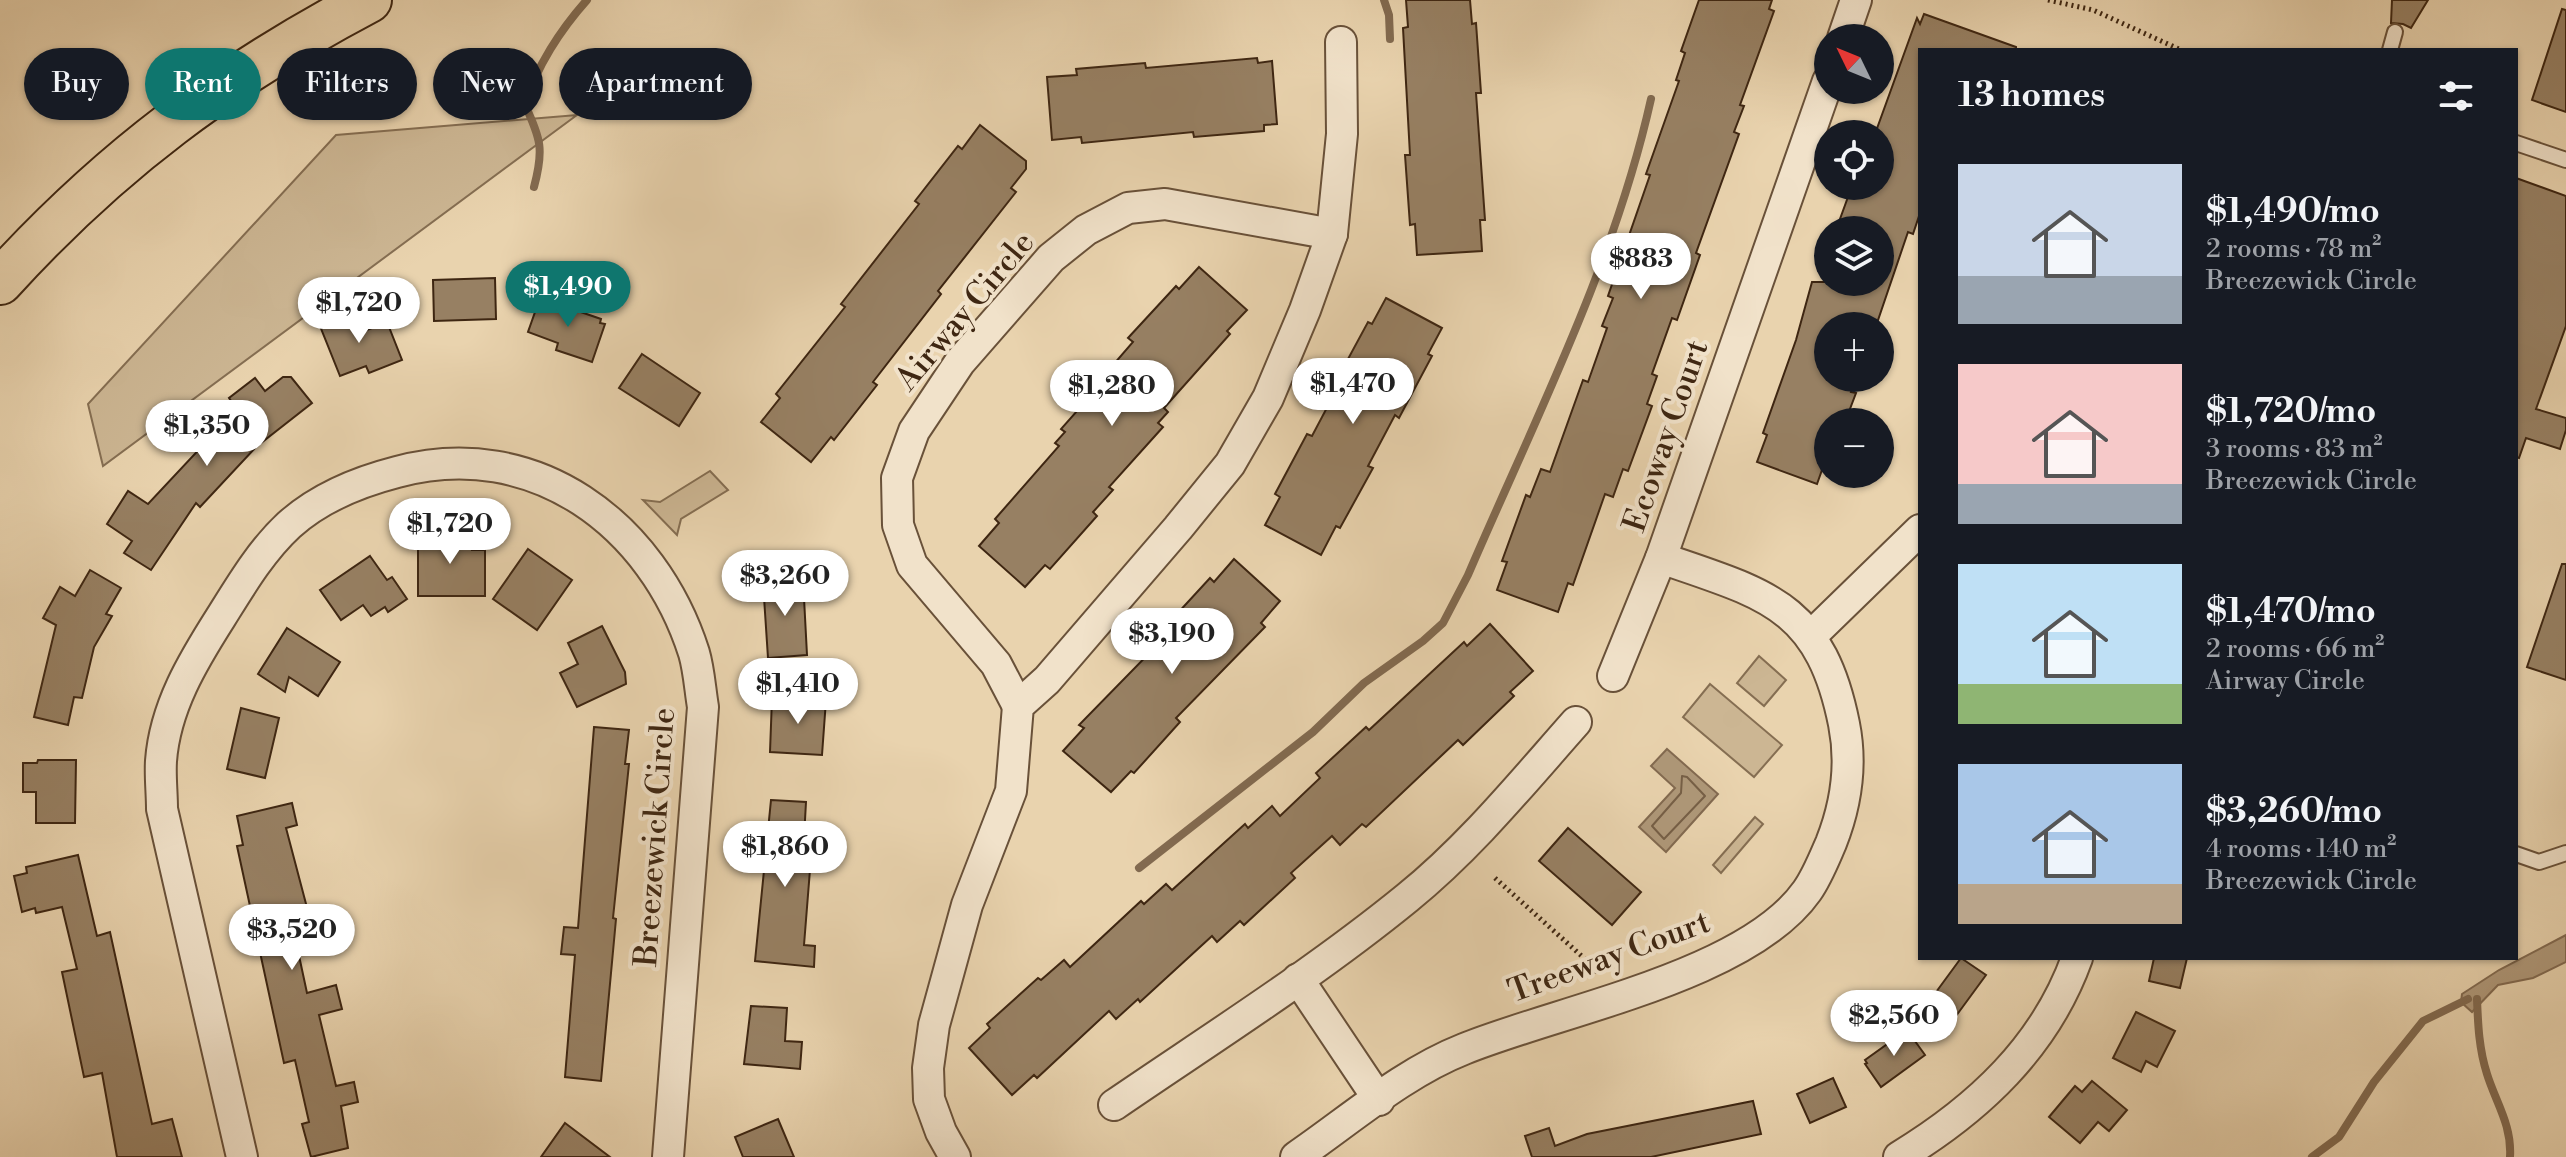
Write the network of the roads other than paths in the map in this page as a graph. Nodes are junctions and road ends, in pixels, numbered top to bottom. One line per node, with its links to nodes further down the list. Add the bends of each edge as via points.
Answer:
1 (369, 0): 11 (highway, via 280,49 161,129 67,210)
2 (1856, 0): 3 (street)
3 (1848, 24)
4 (2395, 32): 6 (lane)
5 (1341, 42): 10 (street, via 1342,134)
6 (2391, 48)
7 (1820, 104): 13 (street, Ecoway Court)
8 (2518, 144): 9 (lane)
9 (2566, 160)
10 (1332, 234): 16 (street, via 1268,398 1230,464 1047,680); 16 (street, Airway Circle, via 1165,204 1128,208 1086,230 1051,258 960,362 914,431 897,478 898,525 912,565 996,664)
11 (0, 282)
12 (1918, 532): 14 (street)
13 (1661, 558): 14 (street, Treeway Court, via 1769,600); 15 (street, Ecoway Court)
14 (1812, 635): 22 (street, Treeway Court, via 1840,702 1847,778 1839,823 1806,892 1748,942 1700,968 1460,1050)
15 (1613, 676)
16 (1018, 706): 26 (street, via 1011,791 967,905 934,1025 929,1099)
17 (1576, 722): 21 (street, via 1408,898)
18 (2566, 853): 19 (lane, via 2539,862)
19 (2518, 855)
20 (2076, 960): 28 (street, via 2051,1017 1999,1081 1946,1127)
21 (1298, 979): 22 (street); 23 (street)
22 (1379, 1100): 27 (street, Treeway Court)
23 (1114, 1105)
24 (242, 1157): 25 (street, Breezewick Circle, via 162,809 161,760 169,715 191,663 254,565 289,525 326,499 369,479 420,465 477,463 532,476 581,497 619,528 653,568 679,613 695,656 703,707)
25 (668, 1157)
26 (955, 1157)
27 (1296, 1157)
28 (1899, 1157)

